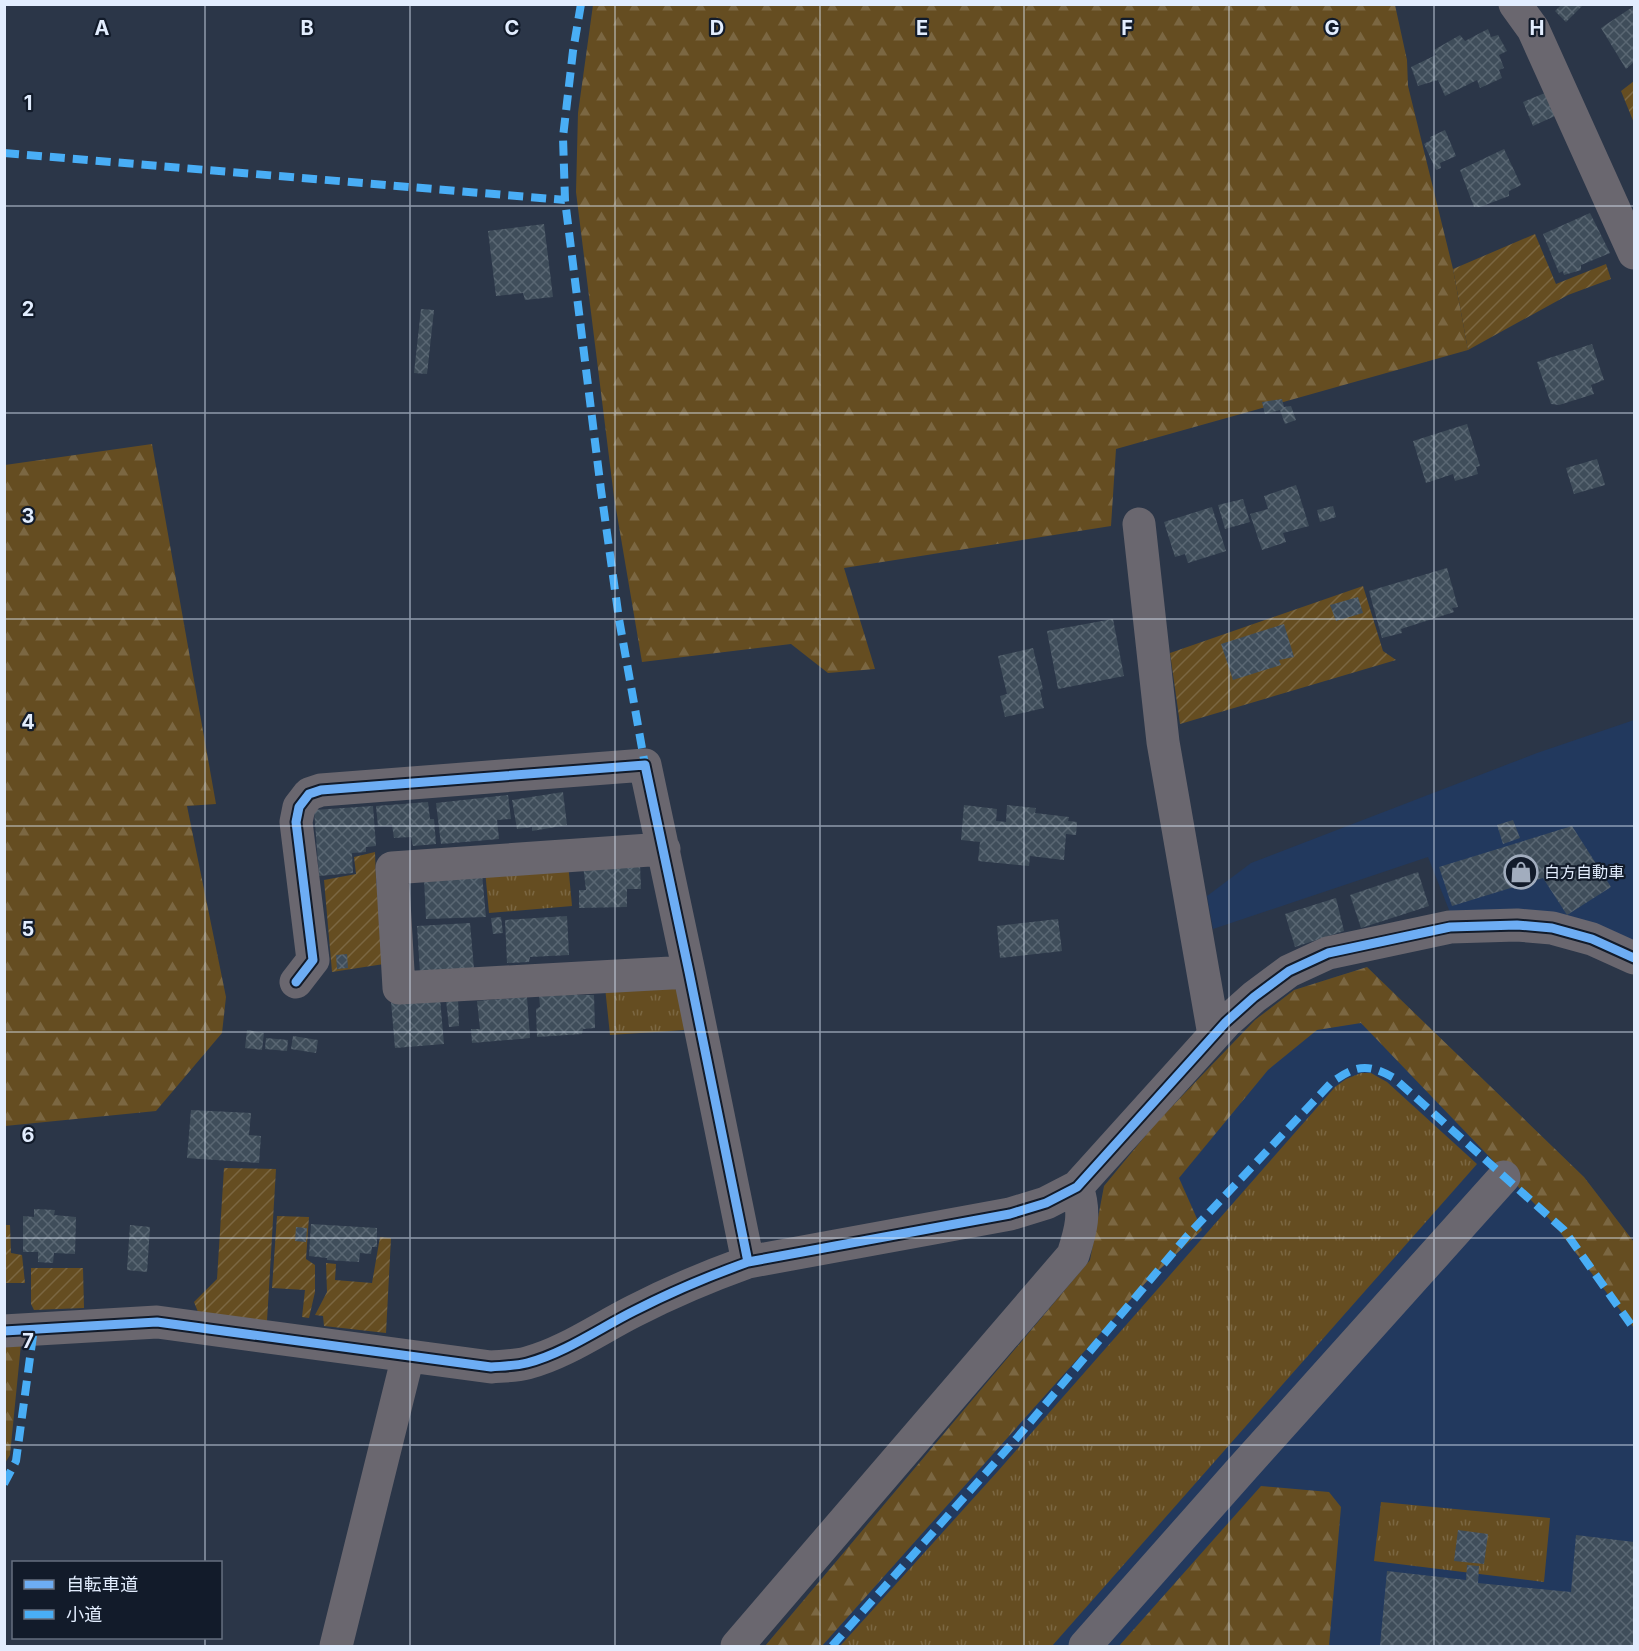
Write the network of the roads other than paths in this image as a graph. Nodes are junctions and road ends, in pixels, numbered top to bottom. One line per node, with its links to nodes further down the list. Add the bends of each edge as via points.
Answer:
1 (1515, 4): 2 (street, via 1533,29)
2 (1635, 253)
3 (1139, 524): 8 (street, via 1163,742)
4 (663, 849): 6 (street); 6 (street, via 392,868 399,988); 7 (street, via 645,765 309,794 299,807 296,822 313,960)
5 (1635, 958): 8 (street, via 1592,939 1552,928 1450,927 1328,953 1288,971)
6 (689, 972): 11 (street)
7 (296, 982)
8 (1214, 1035): 10 (street)
9 (1504, 1177): 16 (street)
10 (1077, 1187): 11 (street, via 1046,1203 1010,1214); 15 (street, via 1082,1217 1073,1255)
11 (748, 1262): 13 (street, via 635,1310 564,1349 530,1362 491,1367)
12 (4, 1331): 13 (street, via 157,1323)
13 (408, 1356): 14 (street)
14 (336, 1647)
15 (737, 1647)
16 (1085, 1647)

